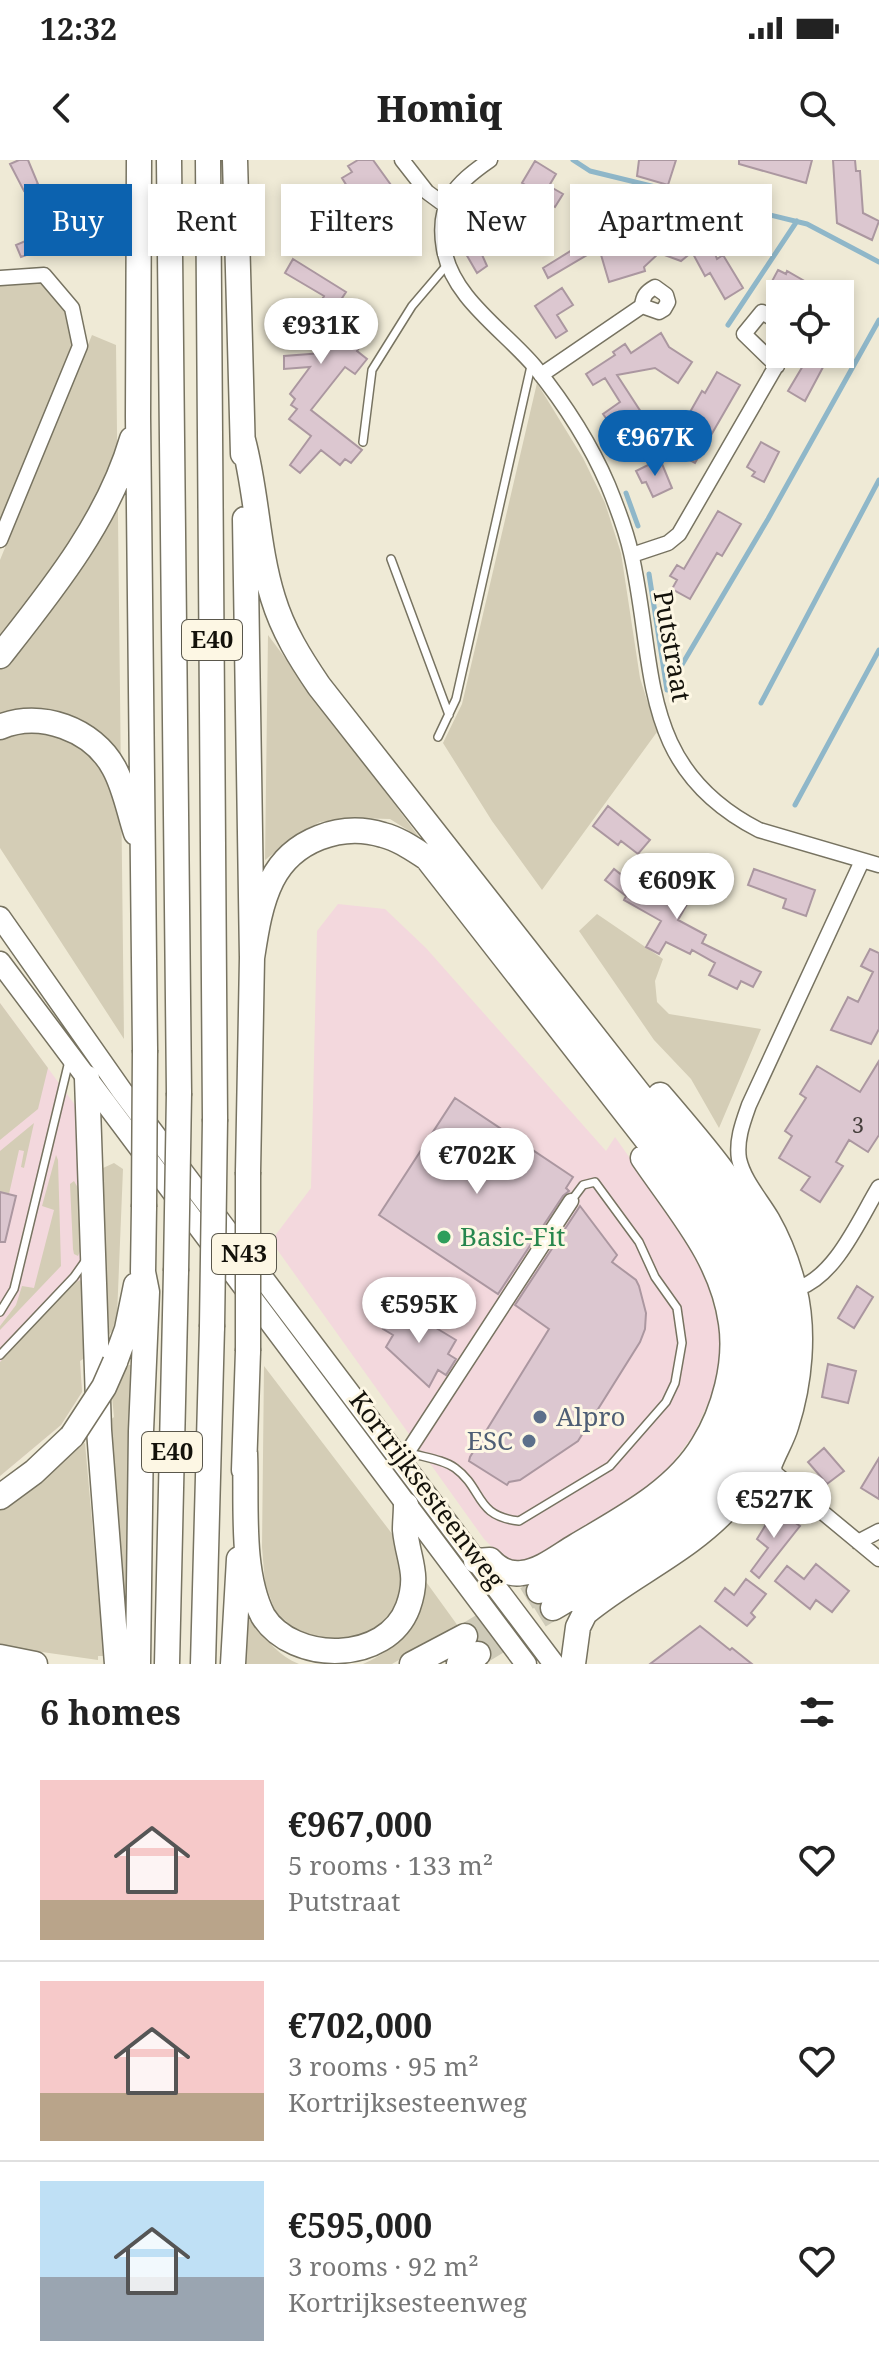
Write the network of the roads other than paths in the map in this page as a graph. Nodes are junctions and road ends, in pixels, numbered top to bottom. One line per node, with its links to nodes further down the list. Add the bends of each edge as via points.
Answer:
1 (139, 160): 17 (highway)
2 (169, 160): 59 (highway, E40, bridge, via 179,1093)
3 (208, 160): 60 (highway, E40, bridge, via 215,1119)
4 (235, 160): 18 (highway)
5 (402, 160): 8 (street)
6 (490, 160): 7 (street)
7 (458, 184)
8 (438, 200)
9 (446, 256): 10 (street, Putstraat)
10 (448, 265): 16 (street, Putstraat, via 463,290); 19 (lane, via 412,306 372,370)
11 (0, 278): 20 (street, via 44,275 72,308 80,346)
12 (642, 306): 16 (street)
13 (766, 314): 14 (street, via 762,312 744,334)
14 (766, 350)
15 (775, 368): 21 (street, via 679,534)
16 (536, 369): 21 (street, Putstraat, via 605,478); 24 (lane)
17 (138, 417): 23 (highway, via 123,468 97,520); 28 (highway)
18 (243, 440): 31 (highway); 33 (highway, via 273,599 291,643)
19 (363, 442)
20 (0, 540)
21 (632, 555): 27 (street, Putstraat, via 656,709 685,766 743,822)
22 (391, 559): 24 (lane)
23 (0, 656)
24 (449, 715): 26 (lane)
25 (0, 727): 28 (highway, via 31,720 53,722 95,745 121,783)
26 (438, 737)
27 (862, 861): 29 (street, Putstraat); 41 (street, via 749,1105 739,1139 743,1172 773,1220)
28 (145, 862): 40 (highway, bridge)
29 (879, 865)
30 (0, 917): 45 (main road, Kortrijksesteenweg / N43, via 122,1091)
31 (252, 958): 35 (highway, via 271,881 296,851 332,833 386,835 427,858); 44 (highway, bridge)
32 (0, 962): 34 (main road, Kortrijksesteenweg / N43)
33 (556, 990): 35 (highway, via 723,1201 756,1261 771,1327 763,1403 750,1440 710,1499 654,1546 546,1600 695,1483 730,1431 748,1364 750,1326 744,1295 724,1244); 48 (highway, via 573,993 727,1177 776,1262 789,1324 786,1382 767,1445)
34 (70, 1056): 36 (main road, Kortrijksesteenweg / N43); 42 (lane, via 14,1289)
35 (589, 1064): 53 (highway, via 591,1082 695,1230 725,1291 732,1326 724,1396 703,1446 684,1471 630,1513 537,1569 512,1573 490,1560)
36 (87, 1078): 39 (highway); 49 (main road, Kortrijksesteenweg / N43)
37 (879, 1187): 41 (street, via 822,1276)
38 (571, 1201): 45 (street, Kortrijksesteenweg); 45 (lane, via 583,1185 595,1182 639,1242 677,1308 682,1343 666,1402 610,1466 519,1521 490,1513 453,1466)
39 (95, 1249): 43 (lane); 56 (highway, via 99,1430)
40 (143, 1272): 47 (highway, bridge, via 115,1362 93,1406 72,1436); 58 (highway, via 147,1292)
41 (799, 1288): 46 (street, via 802,1374)
42 (0, 1312)
43 (0, 1355)
44 (245, 1453): 49 (highway, via 253,1587 263,1617 277,1635 313,1657 361,1654 380,1644 408,1610 414,1567 405,1531); 61 (highway)
45 (404, 1457): 53 (main road, Kortrijksesteenweg / N43)
46 (775, 1473): 48 (street, via 747,1498); 51 (street)
47 (0, 1497)
48 (731, 1504): 65 (highway, via 682,1548 585,1613)
49 (406, 1505): 63 (main road, Kortrijksesteenweg / N43)
50 (879, 1531): 51 (street)
51 (858, 1542): 52 (street)
52 (879, 1559)
53 (476, 1561): 64 (main road, Kortrijksesteenweg / N43)
54 (467, 1651): 62 (highway)
55 (0, 1657): 57 (highway)
56 (116, 1658)
57 (35, 1664)
58 (138, 1664)
59 (167, 1664)
60 (203, 1664)
61 (233, 1664)
62 (412, 1664)
63 (526, 1664)
64 (554, 1664)
65 (573, 1664)

